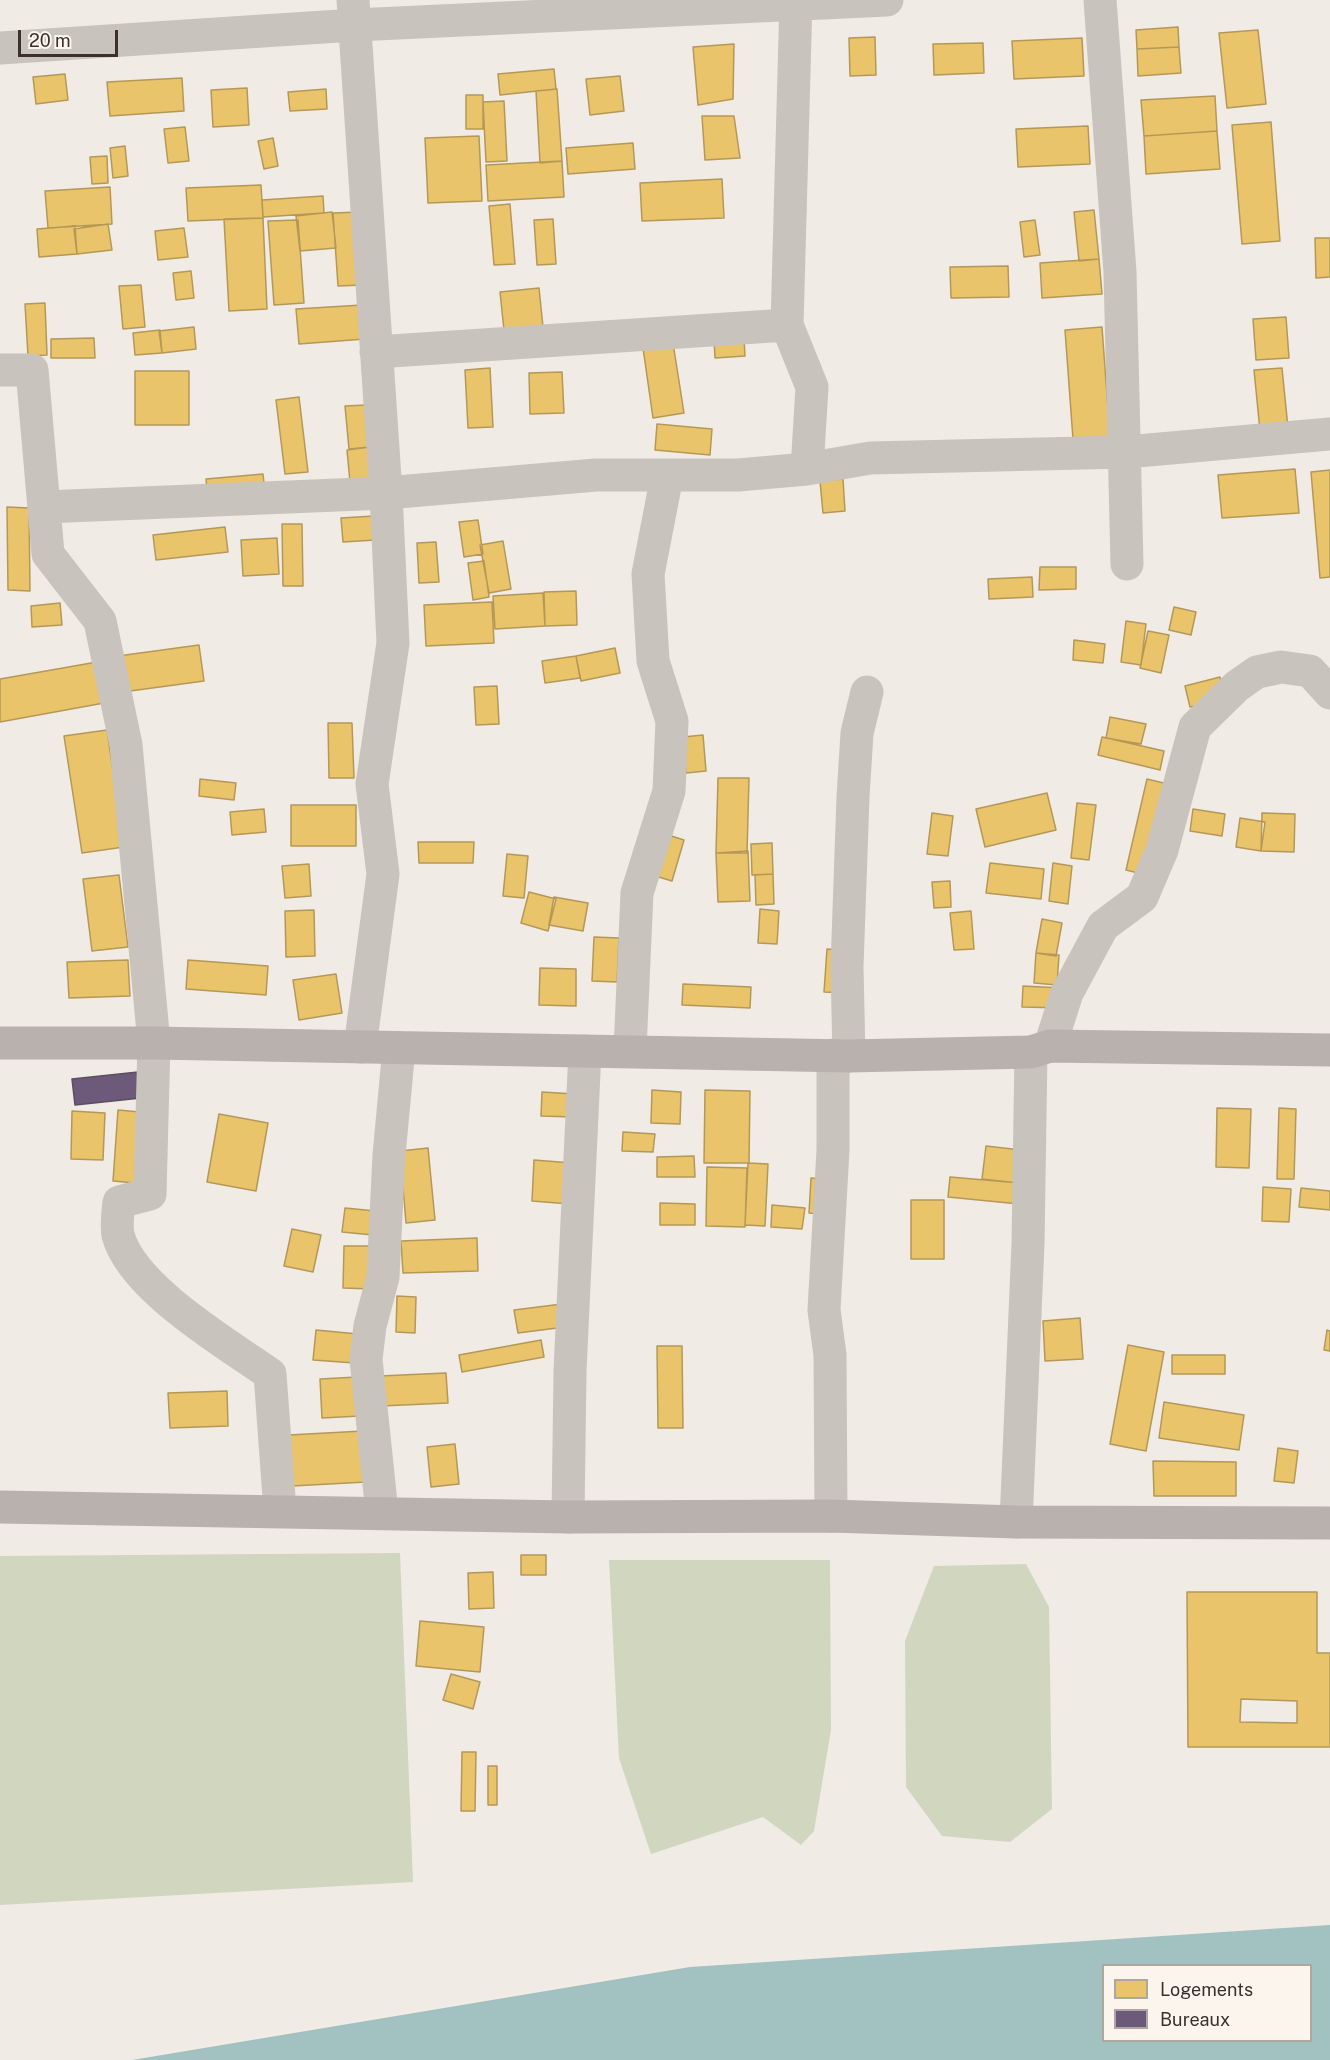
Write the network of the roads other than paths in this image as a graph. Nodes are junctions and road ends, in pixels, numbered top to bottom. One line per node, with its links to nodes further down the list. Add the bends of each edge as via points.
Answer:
1 (887, 0): 3 (street)
2 (1100, 0): 10 (street, via 1120,272)
3 (796, 2): 4 (street); 6 (street)
4 (354, 12): 5 (street); 7 (street)
5 (0, 48)
6 (787, 325): 7 (street); 11 (street, via 812,387)
7 (376, 352): 13 (street)
8 (0, 370): 14 (street, via 32,370)
9 (1330, 434): 10 (street)
10 (1125, 452): 11 (street, via 870,458); 15 (street)
11 (807, 469): 12 (street)
12 (667, 476): 13 (street, via 596,475); 23 (street, via 648,574 653,661 672,721 669,791 637,893)
13 (386, 493): 14 (street); 20 (street, via 393,643 372,784 383,874)
14 (44, 507): 19 (street, via 48,554 100,621 126,745)
15 (1127, 564)
16 (867, 692): 26 (street, via 857,733)
17 (1330, 693): 22 (street, via 1310,671 1281,667 1257,672 1195,727 1162,850 1142,897 1103,927)
18 (0, 1043): 19 (main road)
19 (154, 1043): 20 (main road); 28 (street, via 150,1194 119,1202 118,1234 127,1256 159,1294 270,1374)
20 (360, 1047): 21 (main road)
21 (399, 1048): 25 (main road); 29 (street, via 383,1277 366,1359)
22 (1041, 1049): 24 (main road); 26 (main road); 32 (street)
23 (630, 1050): 25 (main road); 26 (main road)
24 (1330, 1050)
25 (585, 1051): 31 (street, via 570,1371)
26 (841, 1055): 30 (street, via 824,1310 830,1355)
27 (0, 1507): 28 (main road)
28 (280, 1511): 29 (main road)
29 (382, 1514): 31 (main road)
30 (831, 1516): 31 (main road); 32 (main road)
31 (568, 1517)
32 (1016, 1522): 33 (main road)
33 (1330, 1523)

